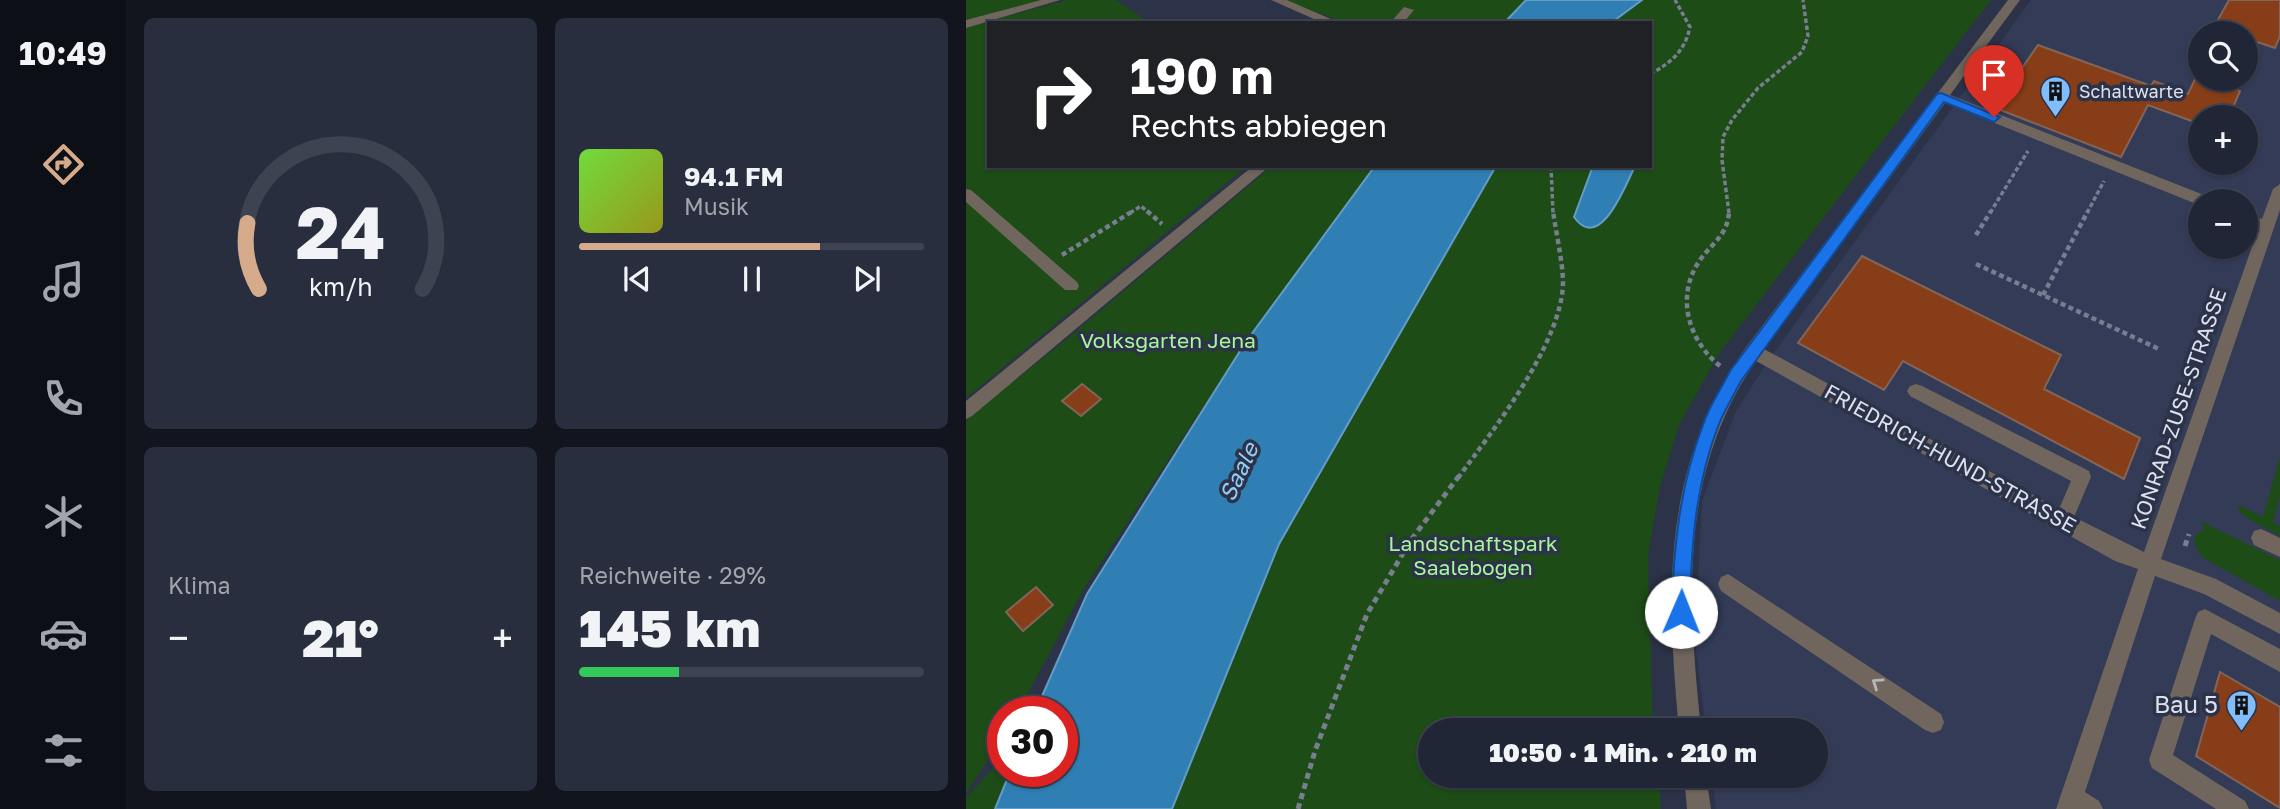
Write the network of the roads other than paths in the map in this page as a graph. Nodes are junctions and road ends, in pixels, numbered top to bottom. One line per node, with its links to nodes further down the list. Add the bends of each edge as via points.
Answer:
1 (1054, 0): 7 (street)
2 (1277, 0): 5 (street)
3 (2014, 0): 8 (street)
4 (1408, 10): 6 (street)
5 (1329, 21)
6 (1398, 21)
7 (966, 23)
8 (1941, 97): 12 (street); 15 (street)
9 (1261, 168): 17 (street)
10 (2280, 189): 13 (street, KONRAD-ZUSE-STRASSE)
11 (966, 194): 14 (street)
12 (2188, 195)
13 (2272, 223): 21 (street, KONRAD-ZUSE-STRASSE)
14 (1071, 286)
15 (1753, 351): 18 (street, FRIEDRICH-HUND-STRASSE); 25 (street, via 1719,404 1690,499 1682,560 1681,638)
16 (1916, 391): 18 (street, via 2082,477)
17 (966, 411)
18 (2063, 521): 21 (street, FRIEDRICH-HUND-STRASSE)
19 (2261, 538): 20 (street)
20 (2280, 548)
21 (2150, 564): 23 (street, FRIEDRICH-HUND-STRASSE, via 2209,586); 28 (street)
22 (1728, 584): 26 (street, one-way to 22)
23 (2280, 624)
24 (2280, 661): 30 (street, via 2205,619 2160,760)
25 (1689, 718)
26 (1933, 722)
27 (1697, 788): 29 (street)
28 (2077, 805)
29 (1699, 809)
30 (2237, 809)

